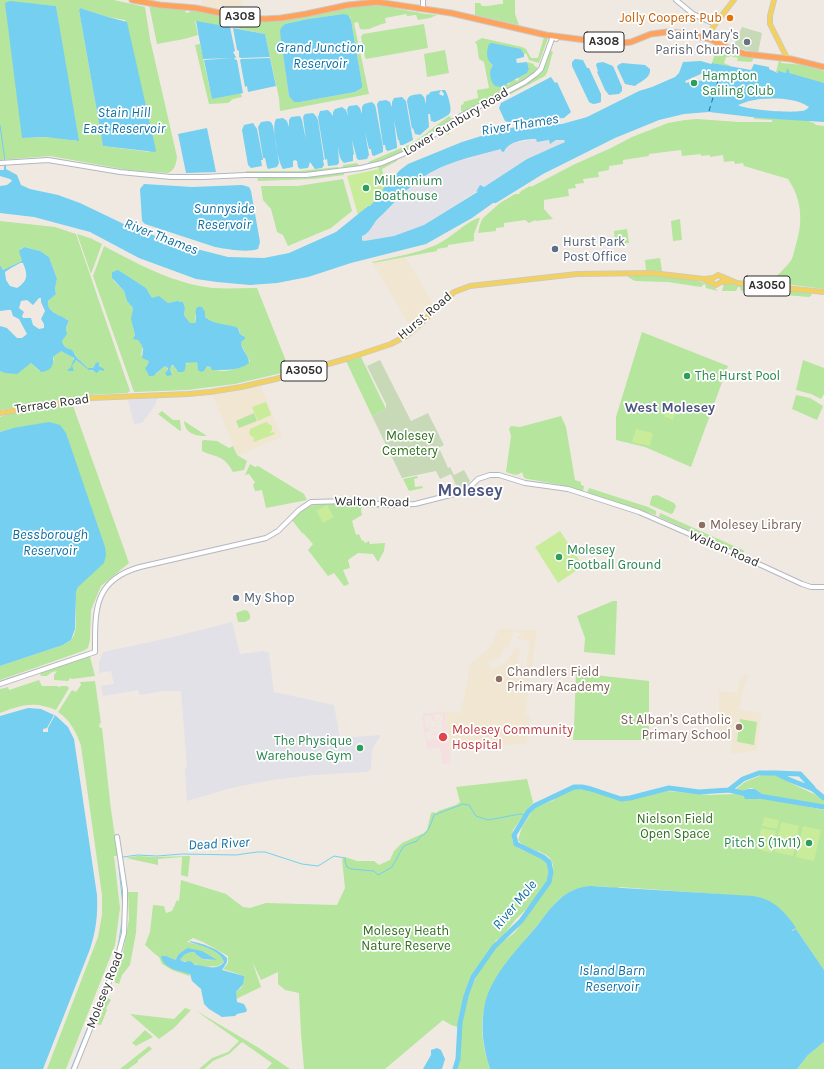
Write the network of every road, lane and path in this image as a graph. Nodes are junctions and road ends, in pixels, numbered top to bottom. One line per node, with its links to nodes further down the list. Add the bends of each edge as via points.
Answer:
1 (132, 0): 6 (highway, A308, via 260,19 281,18 337,6 377,2)
2 (423, 0): 6 (main road)
3 (676, 0): 7 (main road, via 693,14)
4 (734, 0): 7 (main road)
5 (774, 0): 10 (main road, via 770,24)
6 (423, 9): 8 (highway, A308, via 476,18)
7 (715, 24): 9 (main road)
8 (557, 37): 9 (highway, A308, via 623,43 651,34 675,32); 12 (main road, Lower Sunbury Road, via 550,43 541,69 530,78 461,116 410,151 376,165 306,175 171,177 120,172 48,160)
9 (708, 38): 10 (highway, A308, via 741,52)
10 (787, 58): 11 (highway, A308)
11 (824, 68)
12 (0, 163)
13 (713, 278): 14 (main road, Hurst Road / A3050); 15 (main road, Hurst Road, via 716,275); 16 (main road)
14 (704, 279): 16 (main road, Hurst Road / A3050); 18 (main road, Hurst Road / A3050, via 652,273 577,274 470,286 454,292 402,338 385,347 349,358 241,387 188,394)
15 (721, 280): 16 (main road, via 719,285); 17 (main road, A3050)
16 (714, 284)
17 (824, 292)
18 (104, 397): 19 (main road, Terrace Road / A3050)
19 (0, 413)
20 (824, 587): 21 (main road, Walton Road, via 803,584 624,507 568,489 524,483 492,475 476,480 466,491 415,504 311,502 278,531 266,538 127,571 108,585 99,601 95,617 95,652)
21 (0, 684)
22 (117, 836): 23 (main road, Molesey Road, via 126,903 124,934 115,967)
23 (74, 1069)

